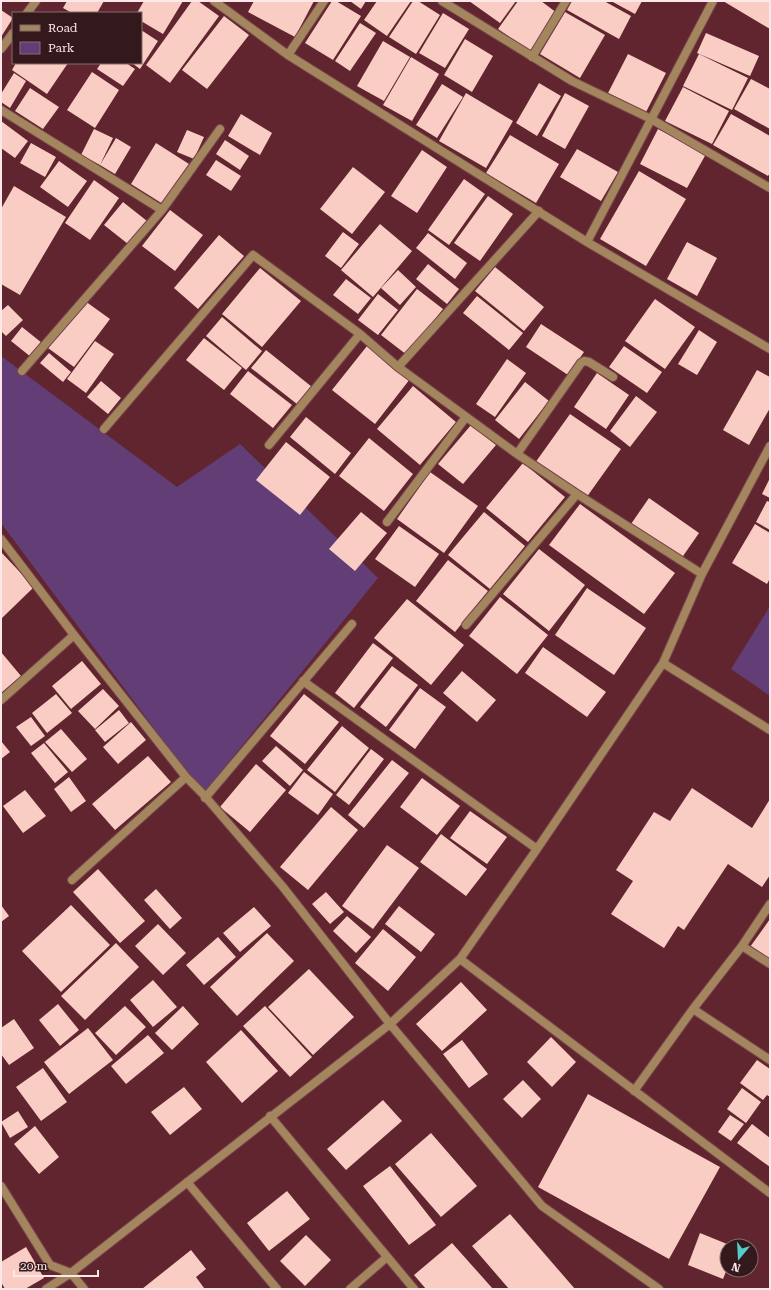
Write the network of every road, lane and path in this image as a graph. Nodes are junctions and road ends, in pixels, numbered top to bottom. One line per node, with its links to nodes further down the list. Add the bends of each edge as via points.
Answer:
1 (36, 1): 7 (street)
2 (214, 1): 10 (street)
3 (324, 1): 10 (street)
4 (442, 1): 11 (street)
5 (566, 1): 11 (street)
6 (713, 1): 13 (street)
7 (28, 12)
8 (12, 34): 9 (street)
9 (1, 50)
10 (288, 55): 17 (street)
11 (532, 57): 13 (street, via 572,81)
12 (1, 110): 16 (street)
13 (651, 119): 15 (street); 18 (street)
14 (220, 129): 16 (street)
15 (770, 188)
16 (162, 210): 22 (street)
17 (539, 211): 18 (street); 21 (street)
18 (586, 242): 20 (street)
19 (360, 334): 21 (street); 25 (street, via 253,255); 26 (street)
20 (770, 348)
21 (398, 367): 24 (street)
22 (22, 371)
23 (613, 377): 28 (street, via 589,362 581,363)
24 (466, 417): 28 (street); 30 (street)
25 (104, 429)
26 (269, 445)
27 (770, 446): 32 (street)
28 (517, 454): 29 (street)
29 (577, 494): 32 (street); 34 (street)
30 (387, 522)
31 (1, 539): 35 (street)
32 (702, 574): 36 (street)
33 (352, 624): 37 (street)
34 (466, 625)
35 (74, 635): 38 (street); 40 (street)
36 (663, 663): 39 (street); 42 (street)
37 (303, 681): 41 (street); 42 (street)
38 (1, 700)
39 (770, 730)
40 (186, 777): 41 (street); 43 (street)
41 (205, 798): 49 (street, via 283,888)
42 (537, 849): 46 (street)
43 (72, 880)
44 (770, 904): 45 (street)
45 (742, 946): 47 (street); 48 (street)
46 (460, 959): 49 (street); 51 (street)
47 (770, 964)
48 (693, 1009): 50 (street); 51 (street)
49 (390, 1024): 52 (street); 63 (street, via 542,1206)
50 (770, 1060)
51 (634, 1091): 55 (street)
52 (270, 1116): 53 (street); 56 (street)
53 (187, 1182): 57 (street); 60 (street)
54 (1, 1186): 57 (street, via 50,1265)
55 (770, 1193)
56 (387, 1257): 61 (street); 62 (street)
57 (71, 1273): 58 (street); 59 (street)
58 (46, 1289)
59 (84, 1289)
60 (277, 1289)
61 (350, 1289)
62 (414, 1289)
63 (659, 1289)

